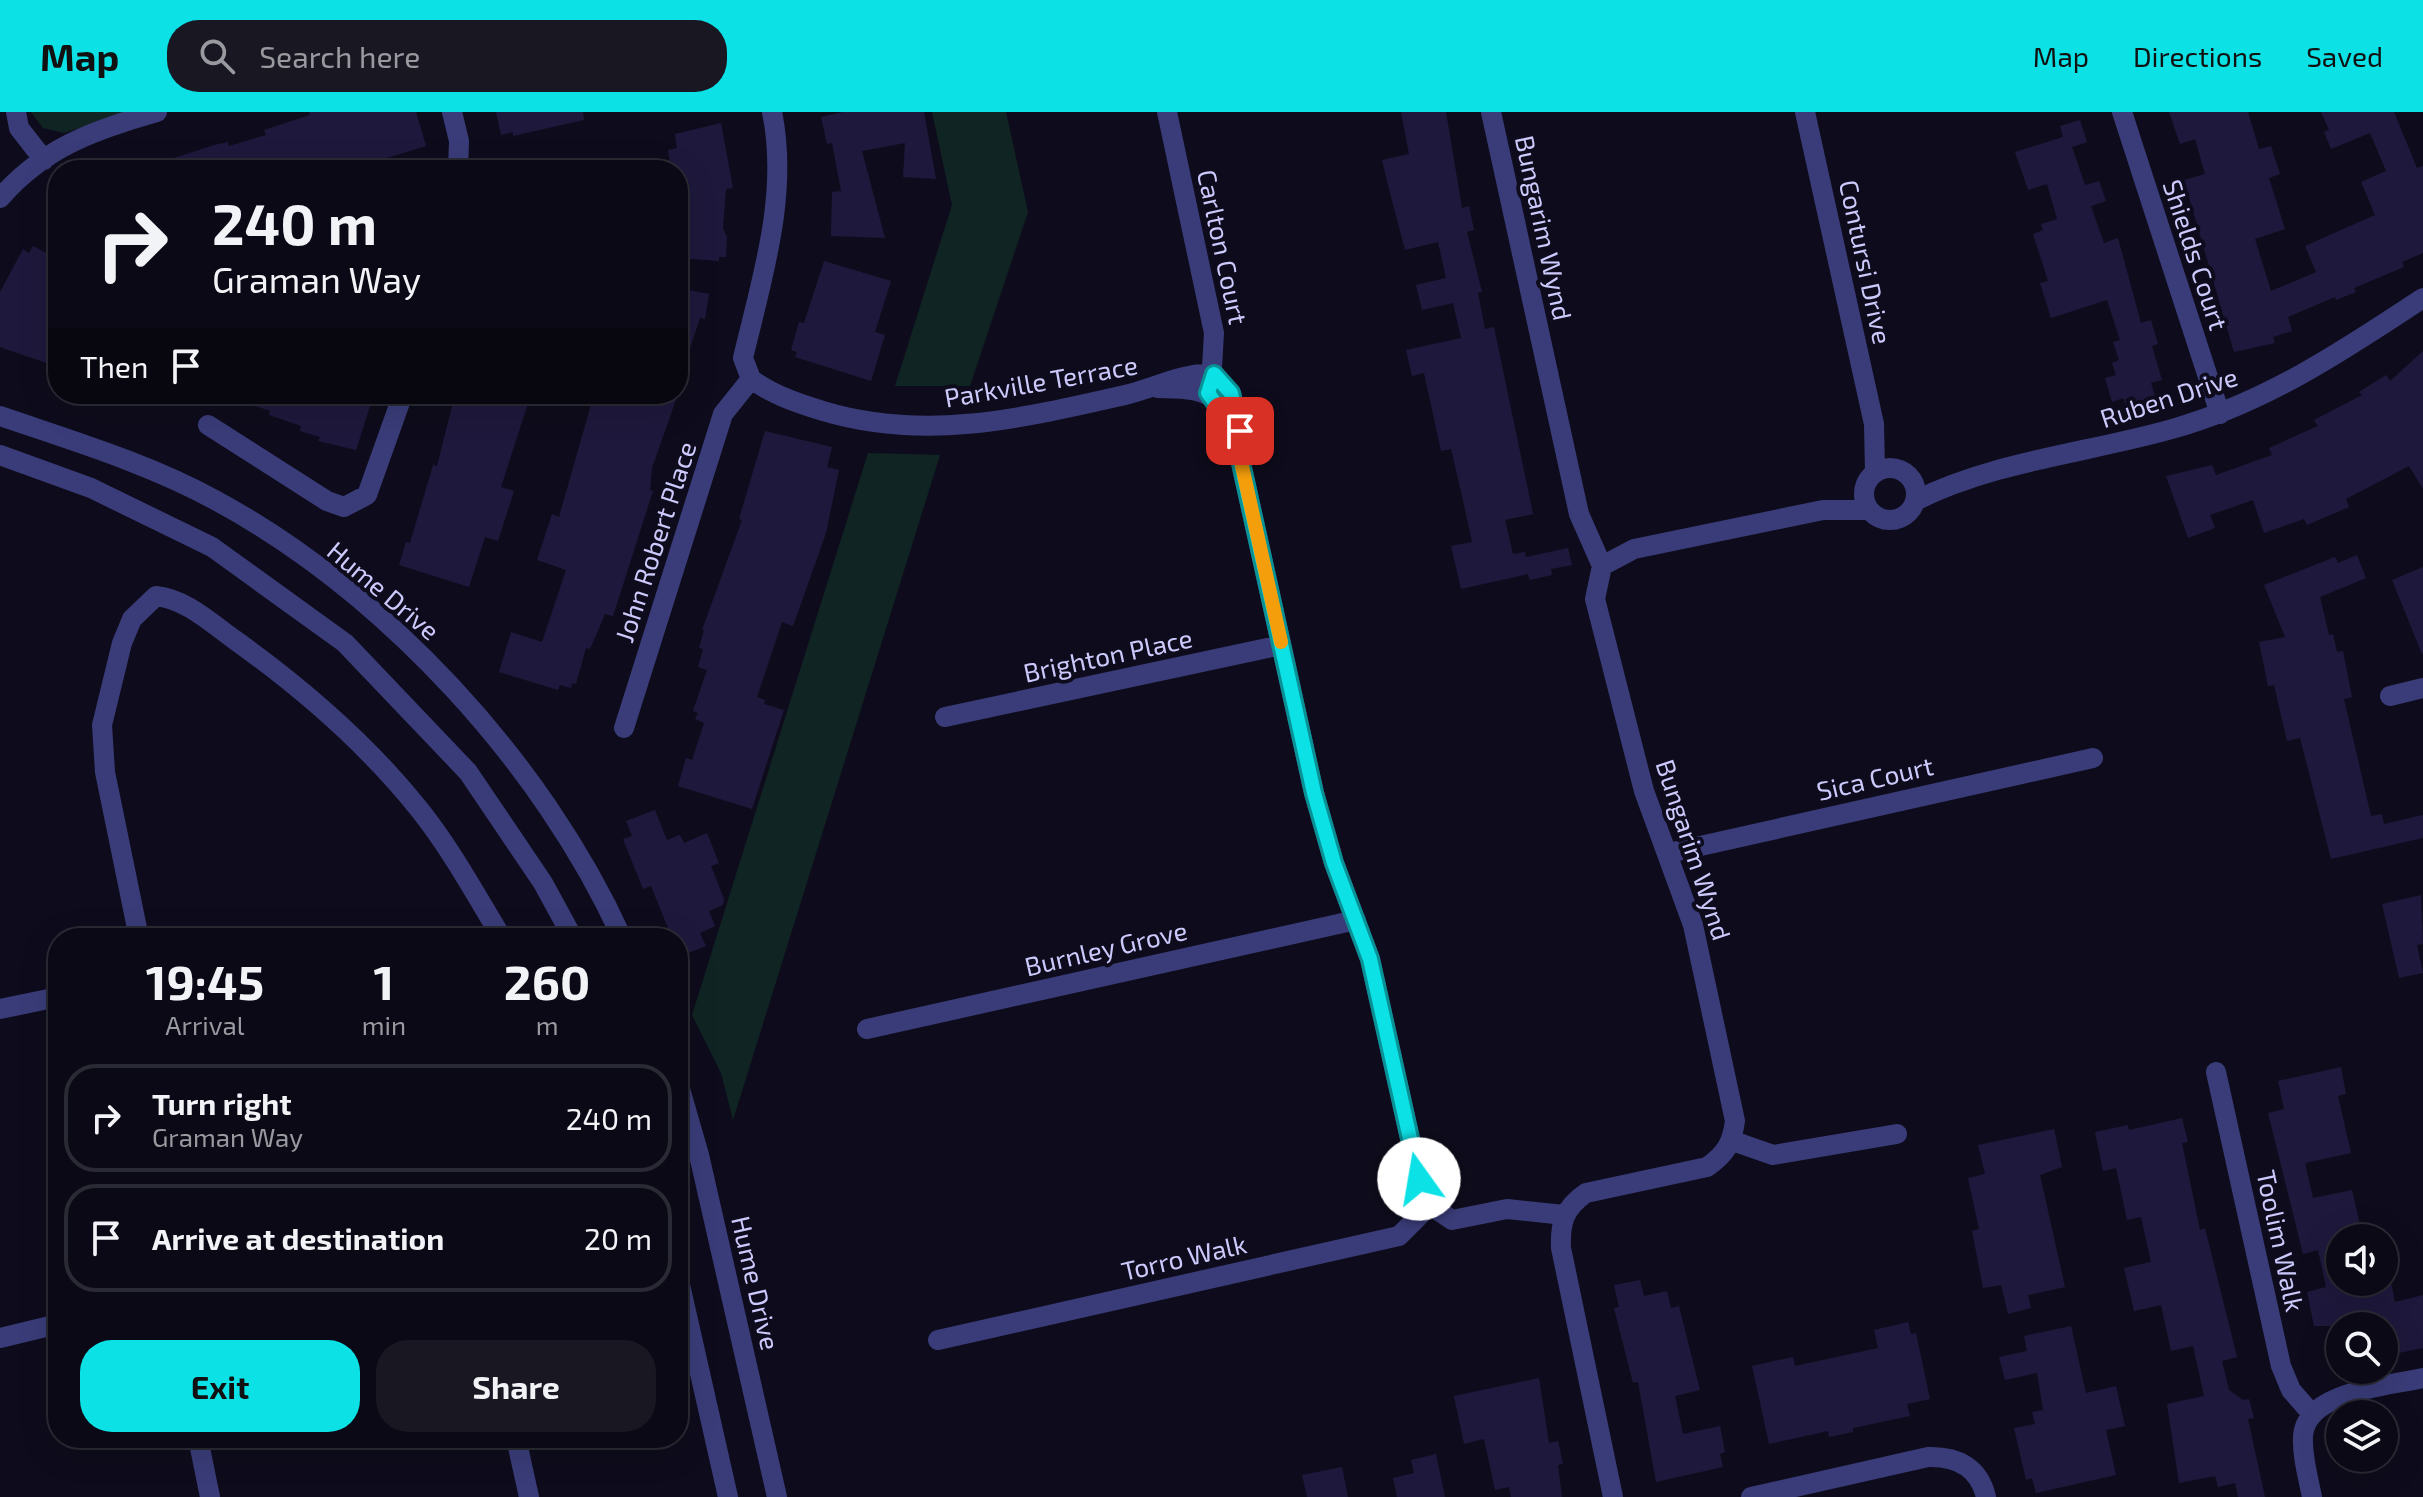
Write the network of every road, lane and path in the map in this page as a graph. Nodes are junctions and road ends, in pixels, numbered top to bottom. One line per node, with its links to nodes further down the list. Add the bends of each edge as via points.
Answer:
1 (16, 112): 9 (street, via 19,128)
2 (157, 112): 9 (street, via 82,135)
3 (452, 112): 10 (street)
4 (772, 112): 13 (street, via 776,214 743,358)
5 (1167, 112): 14 (street, Carlton Court, via 1214,333)
6 (1491, 112): 27 (street, Bungarim Wynd, via 1579,514)
7 (1805, 112): 18 (street, Contursi Drive)
8 (2122, 112): 16 (street, Shields Court)
9 (44, 160): 11 (street, via 25,171)
10 (458, 160)
11 (0, 198)
12 (2423, 298): 16 (street, Ruben Drive, via 2312,371)
13 (751, 379): 14 (street, Parkville Terrace, via 768,392 842,416 937,428 1032,416 1157,388); 32 (street, John Robert Place, via 723,414)
14 (1211, 384): 28 (street, via 1239,454)
15 (399, 404): 19 (street, via 367,495 344,507)
16 (2220, 414): 23 (street, Ruben Drive)
17 (0, 416): 39 (street, Hume Drive, via 99,448 216,500 372,611 459,695 510,758 581,858)
18 (1874, 424): 21 (street, Contursi Drive); 22 (street, Contursi Drive)
19 (208, 425)
20 (0, 455): 38 (street, via 91,488 212,547 345,643 468,772)
21 (1905, 474): 22 (street); 23 (street, Ruben Drive); 24 (street)
22 (1870, 480): 25 (street); 26 (street)
23 (1956, 481): 24 (street, Ruben Drive)
24 (1915, 501): 26 (street, via 1907,514 1893,520)
25 (1823, 510): 26 (street); 27 (street, via 1634,549)
26 (1869, 510)
27 (1602, 566): 34 (street, Bungarim Wynd, via 1595,599 1644,791)
28 (1281, 645): 31 (street, Brighton Place); 35 (street, via 1323,828)
29 (2423, 688): 30 (street)
30 (2390, 696)
31 (945, 717)
32 (624, 728)
33 (2093, 758): 34 (street, Sica Court)
34 (1669, 853): 46 (street, Bungarim Wynd, via 1693,925 1735,1121)
35 (1356, 920): 42 (street, Burnley Grove); 47 (street, via 1370,959 1419,1179)
36 (137, 928): 37 (street, via 105,772 102,725 132,619 156,596 171,597 293,682 352,738 419,809)
37 (496, 928)
38 (568, 928)
39 (617, 928)
40 (48, 999): 41 (street)
41 (0, 1009)
42 (867, 1029)
43 (2216, 1072): 54 (street, Toolim Walk, via 2281,1366 2291,1390)
44 (688, 1117): 60 (street, Hume Drive)
45 (1897, 1134): 46 (street, via 1773,1155)
46 (1733, 1141): 48 (street, via 1707,1167 1586,1193)
47 (1430, 1205): 48 (street, via 1452,1220 1507,1209); 52 (street, Torro Walk, via 1399,1236)
48 (1564, 1215): 61 (street, via 1561,1248)
49 (688, 1320): 59 (street)
50 (48, 1326): 51 (street)
51 (0, 1338)
52 (938, 1340)
53 (2423, 1378): 54 (street, via 2350,1394)
54 (2311, 1413): 64 (street, via 2303,1433)
55 (200, 1448): 57 (street)
56 (518, 1448): 58 (street)
57 (210, 1497)
58 (529, 1497)
59 (728, 1497)
60 (777, 1497)
61 (1613, 1497)
62 (1751, 1497): 63 (street, via 1946,1456 1974,1471)
63 (1986, 1497)
64 (2312, 1497)

